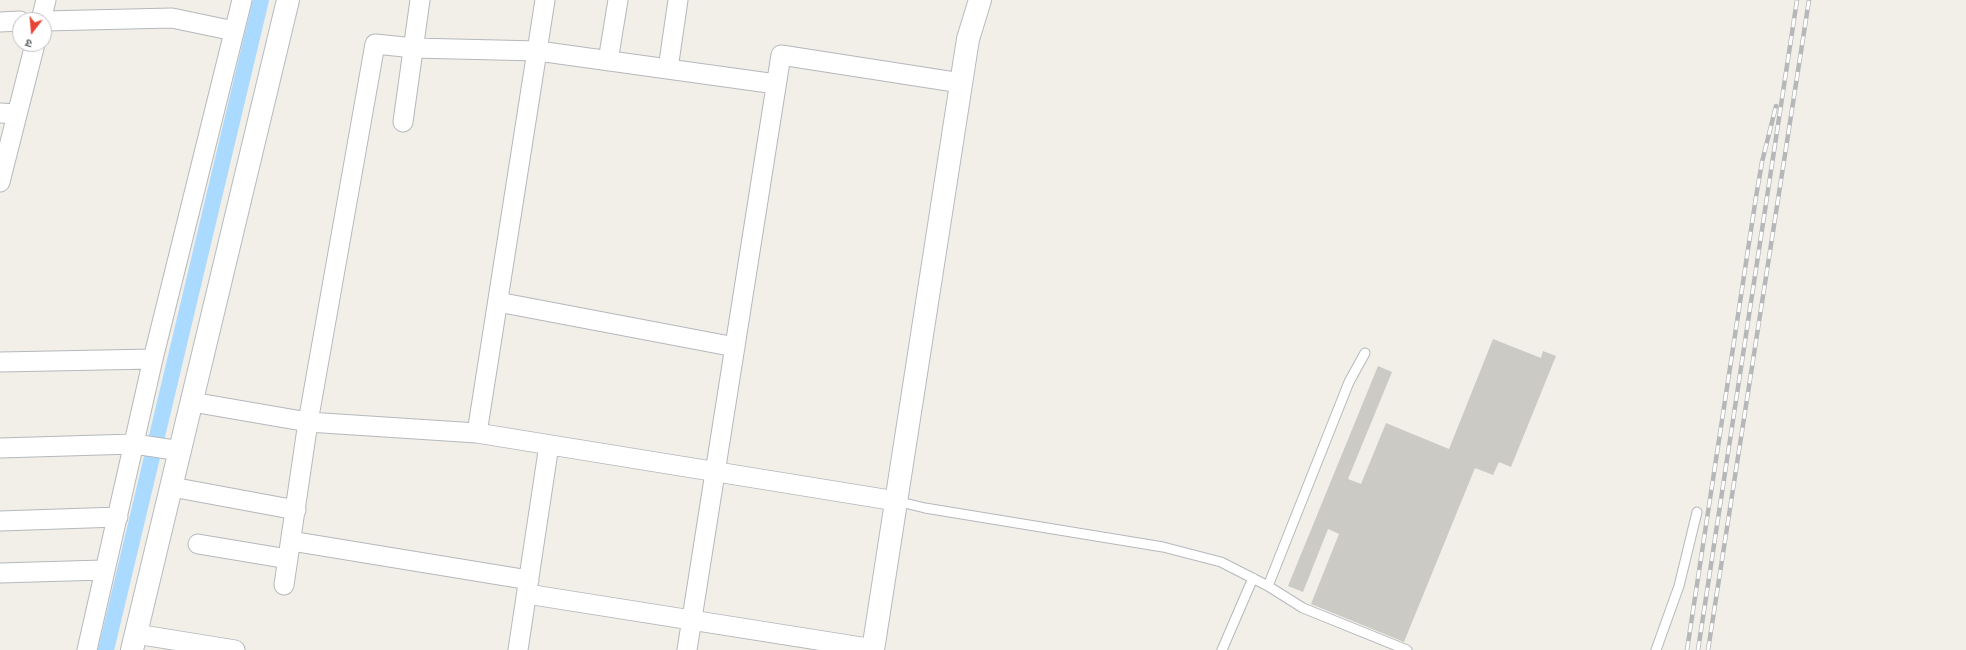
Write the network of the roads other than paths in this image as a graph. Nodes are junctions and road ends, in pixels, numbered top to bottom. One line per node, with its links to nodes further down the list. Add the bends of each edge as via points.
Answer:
1 (46, 0): 9 (street)
2 (242, 0): 13 (street)
3 (288, 0): 29 (street)
4 (420, 0): 14 (street)
5 (545, 0): 15 (street)
6 (618, 0): 17 (street)
7 (678, 0): 18 (street)
8 (980, 0): 19 (street, via 968,39)
9 (44, 12)
10 (52, 20): 13 (street, via 172,18)
11 (12, 21): 12 (street)
12 (0, 22)
13 (234, 31): 27 (street)
14 (414, 48): 15 (street); 22 (street); 30 (street, via 375,44)
15 (538, 51): 17 (street); 24 (street)
16 (32, 52): 21 (street)
17 (608, 61): 18 (street)
18 (668, 69): 20 (street)
19 (961, 83): 20 (street, via 780,54); 38 (street)
20 (776, 84): 25 (street)
21 (8, 113): 23 (street)
22 (403, 122)
23 (0, 182)
24 (498, 302): 25 (street); 31 (street)
25 (735, 347): 36 (street)
26 (1365, 353): 49 (lane, via 1349,382)
27 (153, 359): 28 (street); 32 (street)
28 (0, 362)
29 (192, 402): 30 (street); 35 (street)
30 (308, 422): 31 (street); 39 (street)
31 (477, 433): 33 (street)
32 (139, 445): 34 (street); 35 (street); 41 (street)
33 (549, 445): 36 (street); 50 (street)
34 (0, 448)
35 (175, 450): 37 (street)
36 (715, 472): 38 (street); 51 (street)
37 (172, 487): 39 (street); 52 (street)
38 (896, 501): 47 (lane, via 1163,547 1221,562); 58 (street)
39 (296, 510): 44 (street)
40 (1697, 512): 61 (lane, via 1679,586)
41 (118, 518): 42 (street); 45 (street)
42 (0, 521)
43 (198, 544): 44 (street)
44 (289, 550): 48 (street); 50 (street)
45 (104, 570): 46 (street); 54 (street)
46 (0, 573)
47 (1253, 578): 49 (lane); 59 (lane)
48 (284, 585)
49 (1268, 586): 60 (lane, via 1303,608)
50 (528, 587): 51 (street); 56 (street)
51 (692, 620): 57 (street); 58 (street)
52 (134, 642): 53 (street)
53 (187, 647): 55 (street)
54 (86, 650)
55 (235, 650)
56 (518, 650)
57 (687, 650)
58 (874, 650)
59 (1222, 650)
60 (1407, 650)
61 (1656, 650)

